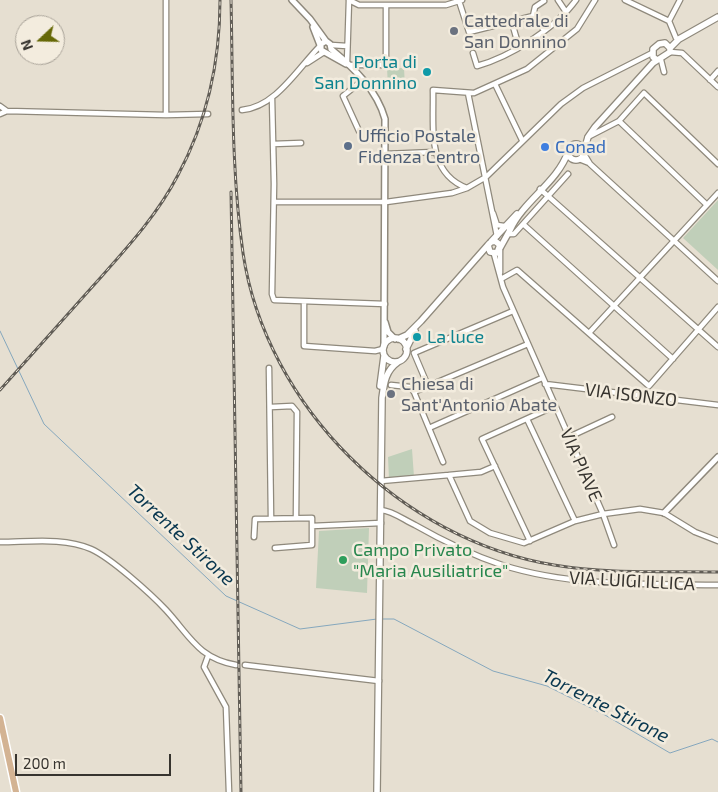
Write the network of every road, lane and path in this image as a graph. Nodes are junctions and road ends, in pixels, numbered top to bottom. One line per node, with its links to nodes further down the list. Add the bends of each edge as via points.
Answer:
1 (166, 0): 45 (street)
2 (292, 0): 16 (street)
3 (349, 0): 12 (street, via 359,5); 23 (street)
4 (460, 0): 11 (street); 18 (street, via 469,32)
5 (558, 0): 13 (street)
6 (576, 0): 13 (street)
7 (594, 0): 36 (street, via 577,29 536,63)
8 (625, 0): 17 (street)
9 (680, 0): 17 (street)
10 (544, 1): 14 (street, via 535,7)
11 (446, 3): 12 (street)
12 (386, 5): 30 (street, via 386,64)
13 (566, 12): 19 (street)
14 (533, 16): 18 (street); 19 (street)
15 (718, 17): 20 (main road)
16 (310, 19): 21 (street); 22 (street)
17 (669, 21): 20 (street)
18 (512, 23): 25 (street)
19 (544, 30): 25 (street)
20 (676, 40): 26 (main road)
21 (326, 41): 22 (street); 24 (street)
22 (320, 45): 27 (street); 31 (street)
23 (347, 46): 24 (street); 30 (street)
24 (331, 47): 27 (street); 30 (street)
25 (519, 47): 28 (street, via 494,62 477,66)
26 (668, 48): 29 (main road); 29 (main road, via 659,44); 35 (street, via 682,53)
27 (324, 52): 30 (street); 31 (street)
28 (473, 53)
29 (655, 59): 32 (street); 48 (main road); 49 (street, via 583,88)
30 (348, 64): 34 (street)
31 (301, 67): 39 (street)
32 (664, 72)
33 (718, 72): 35 (street)
34 (363, 80): 47 (street, via 344,96); 56 (street, via 377,97 385,119)
35 (710, 80): 37 (street)
36 (495, 84): 38 (street); 49 (street)
37 (718, 87)
38 (468, 93): 53 (street, via 433,90); 62 (street)
39 (272, 98): 41 (street, via 252,109); 51 (street)
40 (0, 106): 42 (street)
41 (242, 110)
42 (7, 111): 43 (street); 45 (street)
43 (0, 114)
44 (208, 114): 45 (street)
45 (166, 115)
46 (619, 121): 48 (street); 59 (street, via 644,93); 69 (street)
47 (359, 131)
48 (588, 137): 52 (main road); 55 (main road)
49 (522, 140): 62 (street)
50 (301, 143): 51 (street)
51 (273, 144): 67 (street)
52 (576, 144): 54 (main road, via 570,146); 55 (main road)
53 (434, 152): 56 (street); 63 (street, via 446,175)
54 (568, 152): 57 (main road, via 570,158); 60 (main road)
55 (584, 153): 57 (main road); 58 (street)
56 (385, 154): 68 (street)
57 (578, 160): 58 (street); 60 (main road)
58 (590, 164): 74 (street)
59 (718, 164)
60 (560, 168): 64 (main road)
61 (568, 174): 66 (street)
62 (486, 177): 63 (street); 70 (street)
63 (467, 188): 68 (street)
64 (540, 189): 66 (street); 72 (main road)
65 (718, 193): 69 (street)
66 (548, 196): 71 (street); 80 (street)
67 (274, 202): 68 (street); 82 (street, via 272,294 274,300)
68 (386, 202): 83 (street)
69 (707, 205): 74 (street)
70 (492, 212): 72 (street, via 497,225); 73 (street)
71 (523, 224): 72 (street, via 514,234); 84 (street)
72 (507, 230): 73 (main road); 76 (main road)
73 (497, 236): 75 (main road)
74 (674, 241): 80 (street); 81 (street)
75 (490, 244): 76 (main road, via 497,242); 77 (main road); 78 (main road)
76 (500, 249): 77 (main road); 79 (street, VIA PIAVE)
77 (492, 254): 78 (main road); 79 (street, VIA PIAVE)
78 (476, 261): 88 (main road)
79 (500, 277): 86 (street, VIA PIAVE); 90 (street, via 517,270)
80 (641, 278): 84 (street); 89 (street)
81 (718, 281)
82 (304, 302): 83 (street); 93 (street, via 304,346 375,352)
83 (385, 304): 87 (street)
84 (615, 305): 90 (street); 97 (street)
85 (718, 307): 89 (street)
86 (513, 311): 92 (street, VIA PIAVE); 103 (street, via 414,353)
87 (384, 317): 91 (street, via 388,332); 93 (street)
88 (422, 321): 91 (main road, via 407,335); 95 (main road)
89 (698, 330): 94 (street); 97 (street)
90 (589, 333): 97 (street, via 649,386)
91 (396, 339): 93 (main road, via 388,340); 95 (main road)
92 (528, 344): 100 (street, VIA PIAVE); 103 (street)
93 (383, 347): 96 (main road)
94 (718, 347)
95 (406, 349): 98 (main road, via 404,358)
96 (384, 356): 98 (main road); 105 (main road, via 380,386)
97 (673, 359)
98 (398, 362): 105 (main road, via 385,378)
99 (269, 368): 107 (street)
100 (542, 378): 101 (street, VIA PIAVE); 111 (street)
101 (545, 384): 106 (street, VIA ISONZO); 108 (street, VIA PIAVE)
102 (391, 385): 104 (street, via 410,387)
103 (428, 386): 104 (street)
104 (414, 392): 111 (street)
105 (382, 398): 117 (main road)
106 (718, 405)
107 (271, 406): 121 (street); 122 (street, via 292,406 297,412)
108 (555, 406): 110 (street); 112 (street, VIA PIAVE)
109 (612, 417): 112 (street)
110 (527, 419): 115 (street, via 482,439); 123 (street)
111 (429, 428): 114 (street)
112 (569, 437): 120 (street, VIA PIAVE)
113 (718, 458): 119 (street)
114 (443, 462)
115 (495, 466): 116 (street, via 481,472); 127 (street)
116 (449, 475): 117 (street); 127 (street, via 470,520 490,533)
117 (381, 481): 118 (main road)
118 (381, 510): 124 (main road); 132 (street, VIA LUIGI ILLICA, via 400,516 481,558 540,574 612,584)
119 (664, 513): 120 (street, via 640,509); 128 (street, via 695,532)
120 (603, 514): 123 (street); 130 (street, VIA PIAVE)
121 (271, 518): 122 (street); 126 (street, via 255,519)
122 (296, 518): 125 (street, via 312,518)
123 (575, 521): 127 (street)
124 (381, 522): 125 (street); 136 (main road)
125 (312, 526): 131 (street, via 312,545)
126 (254, 537)
127 (530, 541)
128 (718, 541)
129 (0, 542): 133 (street, via 67,543 92,549 150,595)
130 (614, 545)
131 (275, 548)
132 (718, 584)
133 (208, 656): 134 (street); 139 (street, via 204,667 227,713)
134 (236, 665)
135 (245, 665): 136 (street)
136 (379, 681): 140 (main road)
137 (0, 718): 138 (main road)
138 (16, 790)
139 (229, 792)
140 (377, 792)

